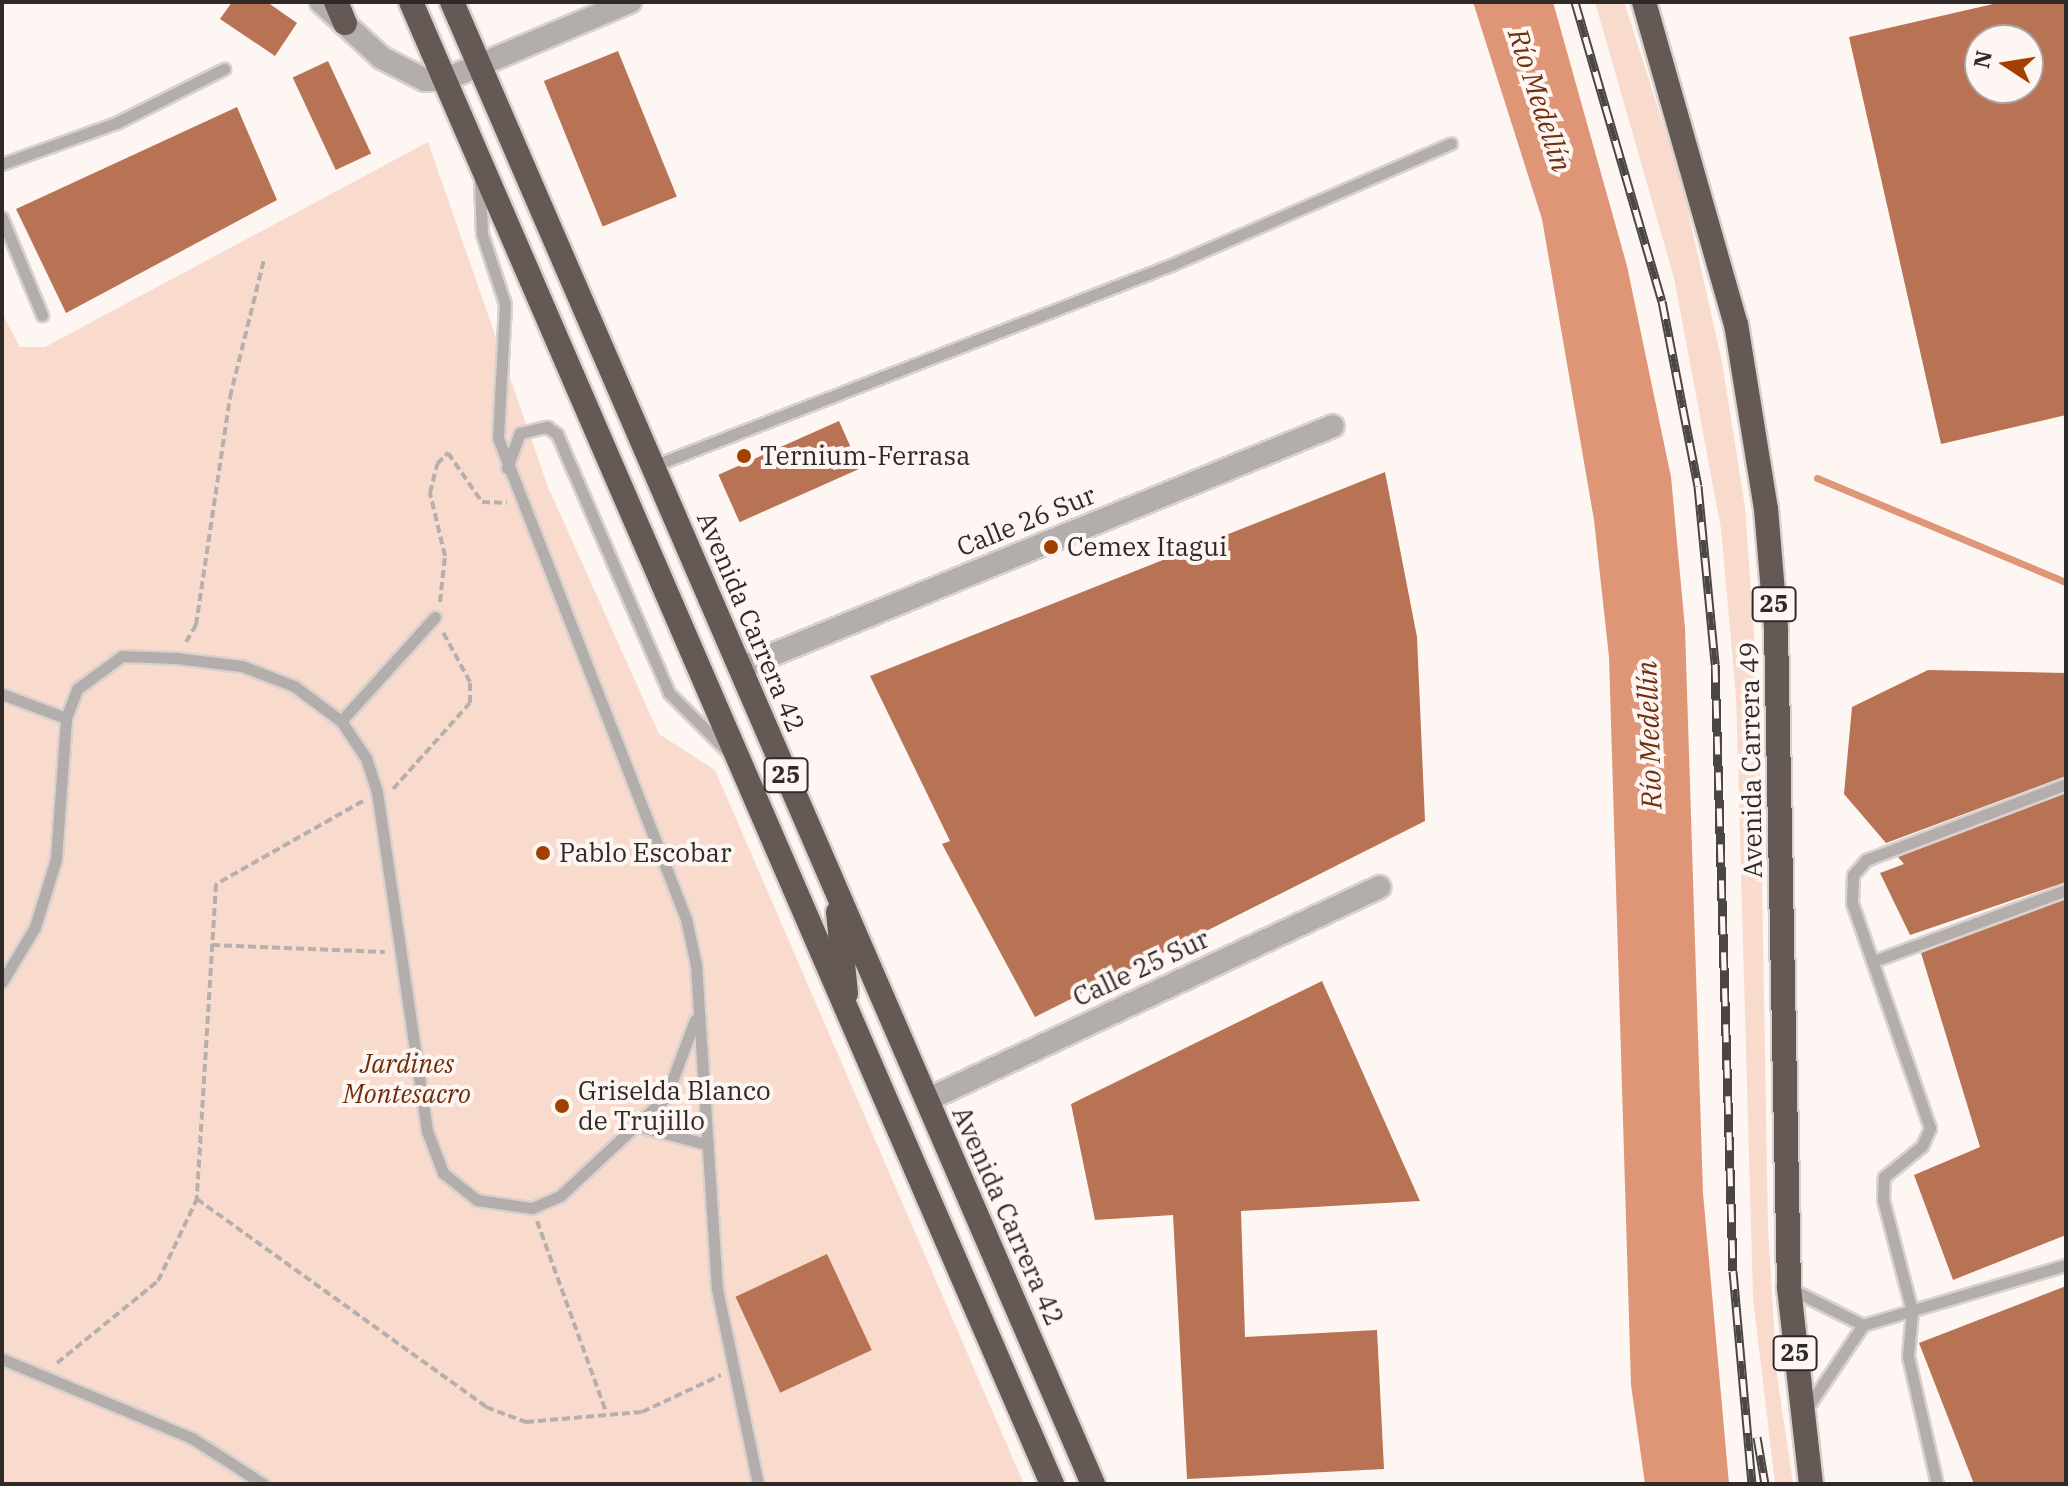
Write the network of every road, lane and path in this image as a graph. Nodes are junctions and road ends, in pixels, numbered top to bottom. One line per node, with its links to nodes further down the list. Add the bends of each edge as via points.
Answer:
1 (321, 2): 6 (street)
2 (411, 2): 9 (highway, 25)
3 (452, 2): 7 (highway, Avenida Carrera 42 / 25)
4 (630, 2): 7 (street)
5 (1644, 2): 44 (highway, Avenida Carrera 49 / 25, via 1736,324 1766,509 1776,629)
6 (341, 12): 9 (street, via 400,71)
7 (479, 65): 9 (street); 17 (highway, Avenida Carrera 42 / 25)
8 (224, 69): 12 (lane, via 116,123)
9 (444, 80): 11 (highway, 25)
10 (1451, 143): 17 (lane, via 1171,265)
11 (478, 158): 18 (lane, via 482,234 505,304 496,410); 26 (highway, 25)
12 (2, 164)
13 (2, 218): 15 (lane)
14 (264, 260): 21 (path, via 230,397 196,625)
15 (42, 315)
16 (1333, 426): 22 (street, Calle 26 Sur)
17 (653, 467): 22 (highway, Avenida Carrera 42 / 25)
18 (507, 469): 19 (lane); 26 (lane, via 520,433 547,427 557,434 669,693)
19 (517, 498): 20 (path, via 482,502 448,453 437,464 430,504 446,574); 37 (lane, via 686,919 696,965)
20 (435, 617): 25 (lane); 28 (path, via 470,682 470,703 398,788)
21 (176, 658): 24 (lane, via 122,656 97,668); 25 (lane, via 242,666 294,686)
22 (740, 668): 30 (highway, Avenida Carrera 42 / 25)
23 (2, 694): 24 (lane)
24 (66, 718): 35 (lane, via 56,859 35,927)
25 (341, 721): 28 (lane)
26 (737, 761): 36 (highway, 25)
27 (2066, 784): 34 (lane, via 1866,860 1853,875 1852,903)
28 (377, 792): 32 (path, via 216,884); 33 (lane)
29 (1379, 887): 38 (street, Calle 25 Sur)
30 (836, 889): 36 (highway); 38 (highway, Avenida Carrera 42 / 25)
31 (2066, 890): 34 (lane)
32 (212, 945): 33 (path); 41 (path)
33 (402, 953): 42 (lane, via 427,1131 443,1173 477,1200)
34 (1874, 961): 45 (lane, via 1930,1128 1922,1146 1884,1177 1883,1200)
35 (2, 982)
36 (848, 1019): 54 (highway, 25)
37 (695, 1020): 39 (lane, via 679,1073); 40 (lane)
38 (927, 1100): 55 (highway, Avenida Carrera 42 / 25)
39 (641, 1127): 40 (lane); 42 (lane, via 560,1196)
40 (706, 1144): 48 (lane)
41 (197, 1199): 49 (path, via 158,1281); 50 (path, via 486,1407 526,1422)
42 (532, 1208): 50 (path)
43 (2066, 1265): 45 (lane)
44 (1789, 1288): 46 (lane); 51 (highway, Avenida Carrera 49 / 25)
45 (1912, 1311): 46 (lane); 57 (lane, via 1908,1356)
46 (1863, 1325): 51 (lane)
47 (2, 1359): 49 (lane)
48 (730, 1371): 50 (path, via 642,1412); 53 (lane)
49 (41, 1376): 52 (lane, via 192,1438)
50 (606, 1413)
51 (1802, 1414): 56 (highway, Avenida Carrera 49 / 25)
52 (263, 1484)
53 (758, 1484)
54 (1052, 1484)
55 (1093, 1484)
56 (1811, 1484)
57 (1937, 1484)

